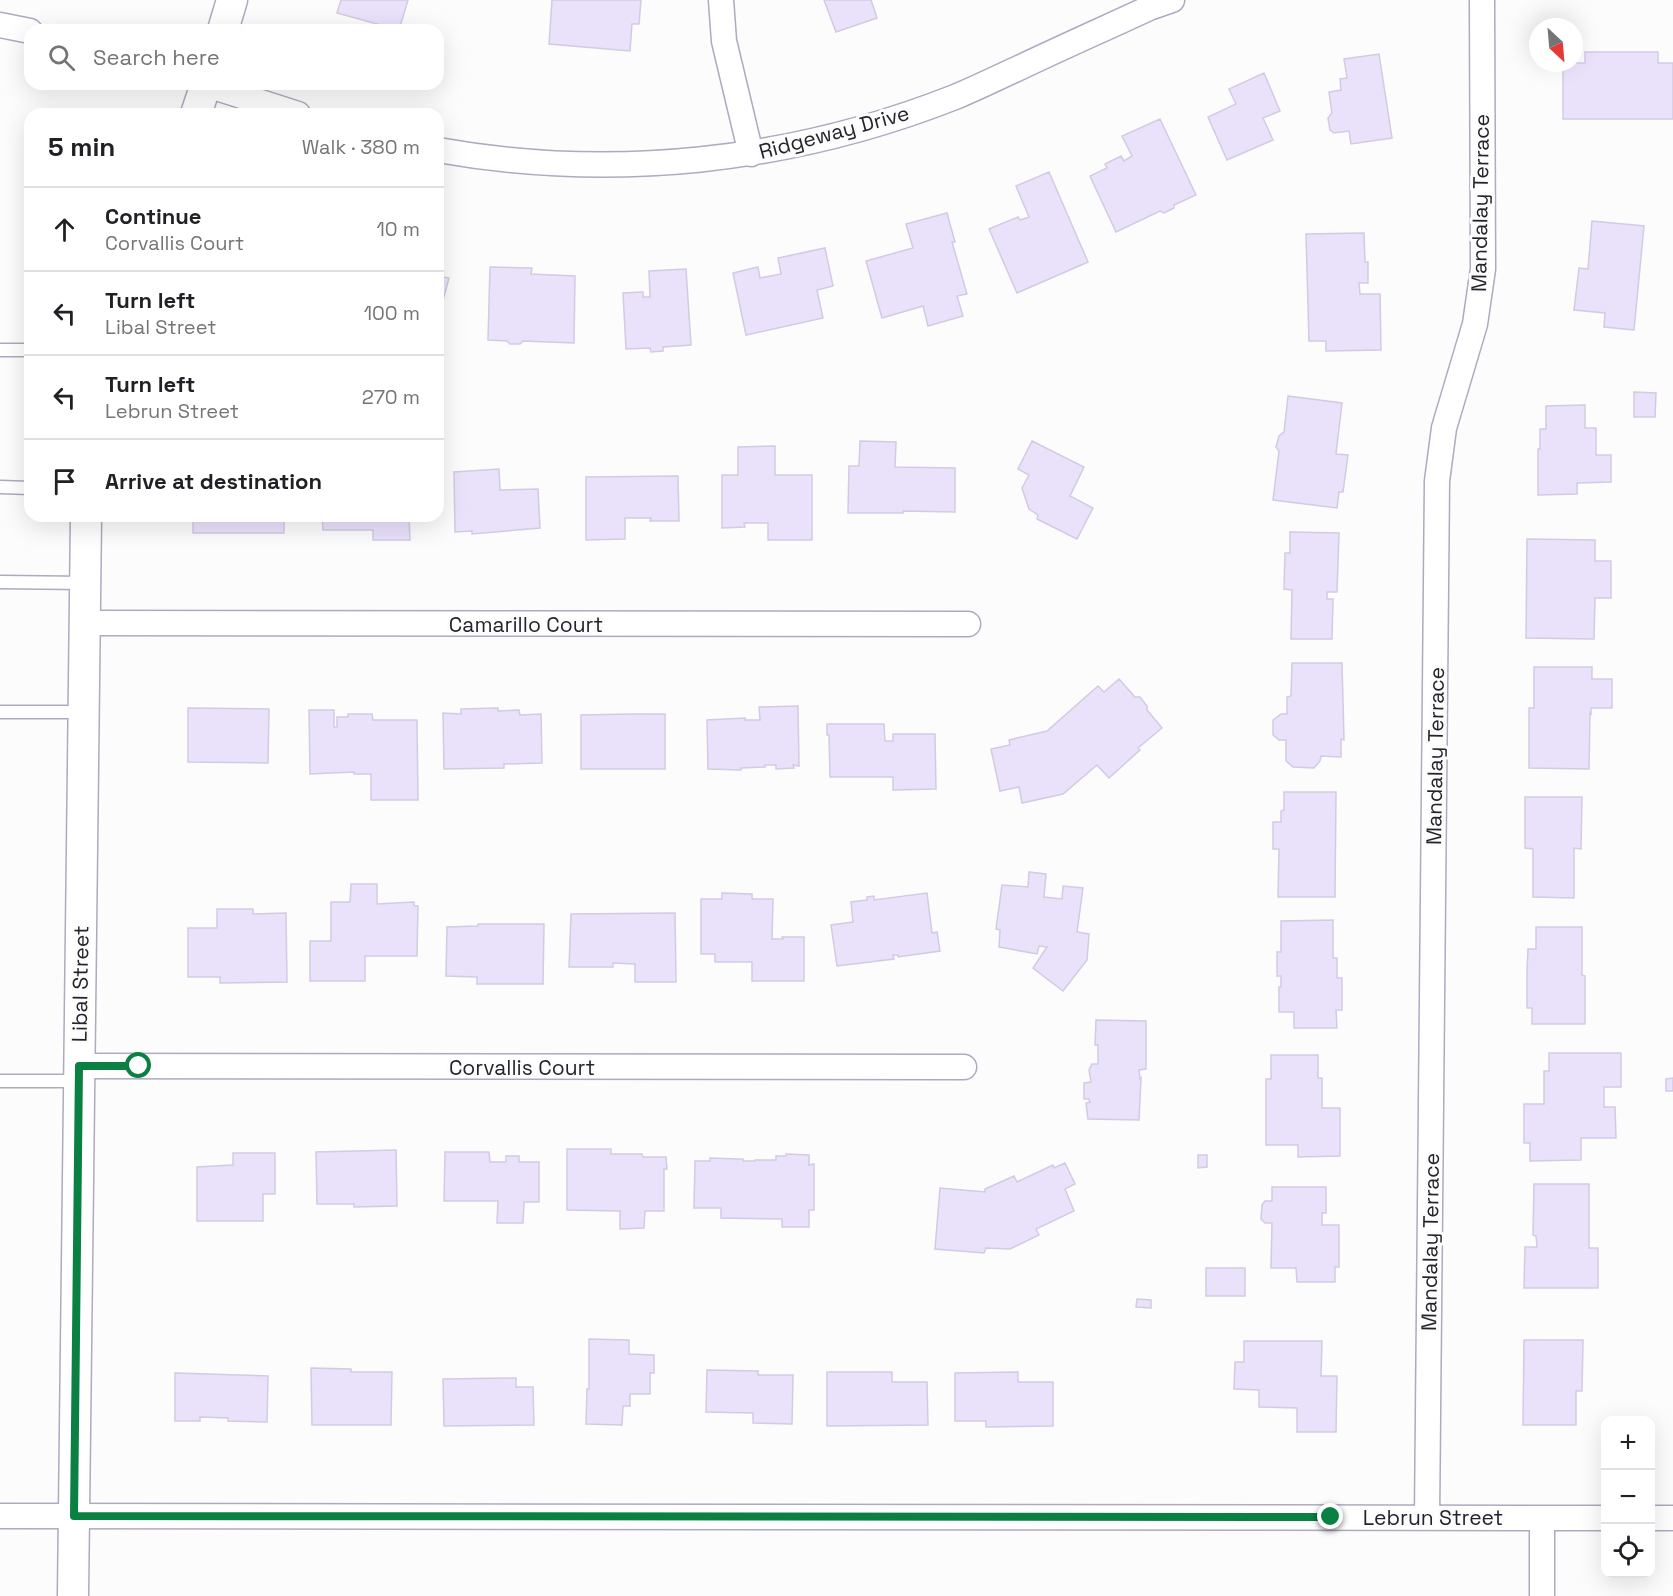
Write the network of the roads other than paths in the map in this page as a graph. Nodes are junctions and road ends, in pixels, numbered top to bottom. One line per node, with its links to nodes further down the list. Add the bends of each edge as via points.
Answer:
1 (232, 0): 5 (street)
2 (721, 0): 13 (street, via 724,41)
3 (1172, 0): 13 (street, Ridgeway Drive, via 956,97 880,124)
4 (1482, 0): 30 (street, Mandalay Terrace, via 1483,269 1476,324 1444,428 1437,481)
5 (225, 24)
6 (0, 26): 7 (street)
7 (24, 30)
8 (203, 90): 10 (street)
9 (224, 90): 11 (street)
10 (198, 108)
11 (279, 108)
12 (444, 151): 13 (street, Ridgeway Drive, via 576,165 657,164)
13 (751, 154)
14 (0, 350): 15 (lane)
15 (24, 350)
16 (0, 487): 17 (lane)
17 (24, 488)
18 (86, 522): 20 (street, Libal Street)
19 (0, 582): 20 (lane)
20 (85, 582): 21 (street, Libal Street)
21 (84, 623): 22 (street, Camarillo Court); 24 (street, Libal Street)
22 (968, 624)
23 (0, 712): 24 (lane)
24 (83, 712): 26 (street, Libal Street)
25 (964, 1067): 26 (street, Corvallis Court)
26 (79, 1074): 27 (lane); 29 (street, Libal Street)
27 (0, 1081)
28 (0, 1516): 29 (street, Lebrun Street)
29 (74, 1516): 30 (street, Lebrun Street); 35 (street, Libal Street)
30 (1427, 1518): 31 (street, Lebrun Street)
31 (1542, 1518): 32 (street, Lebrun Street); 36 (street)
32 (1601, 1518)
33 (1655, 1518): 34 (street)
34 (1673, 1518)
35 (73, 1596)
36 (1542, 1596)

